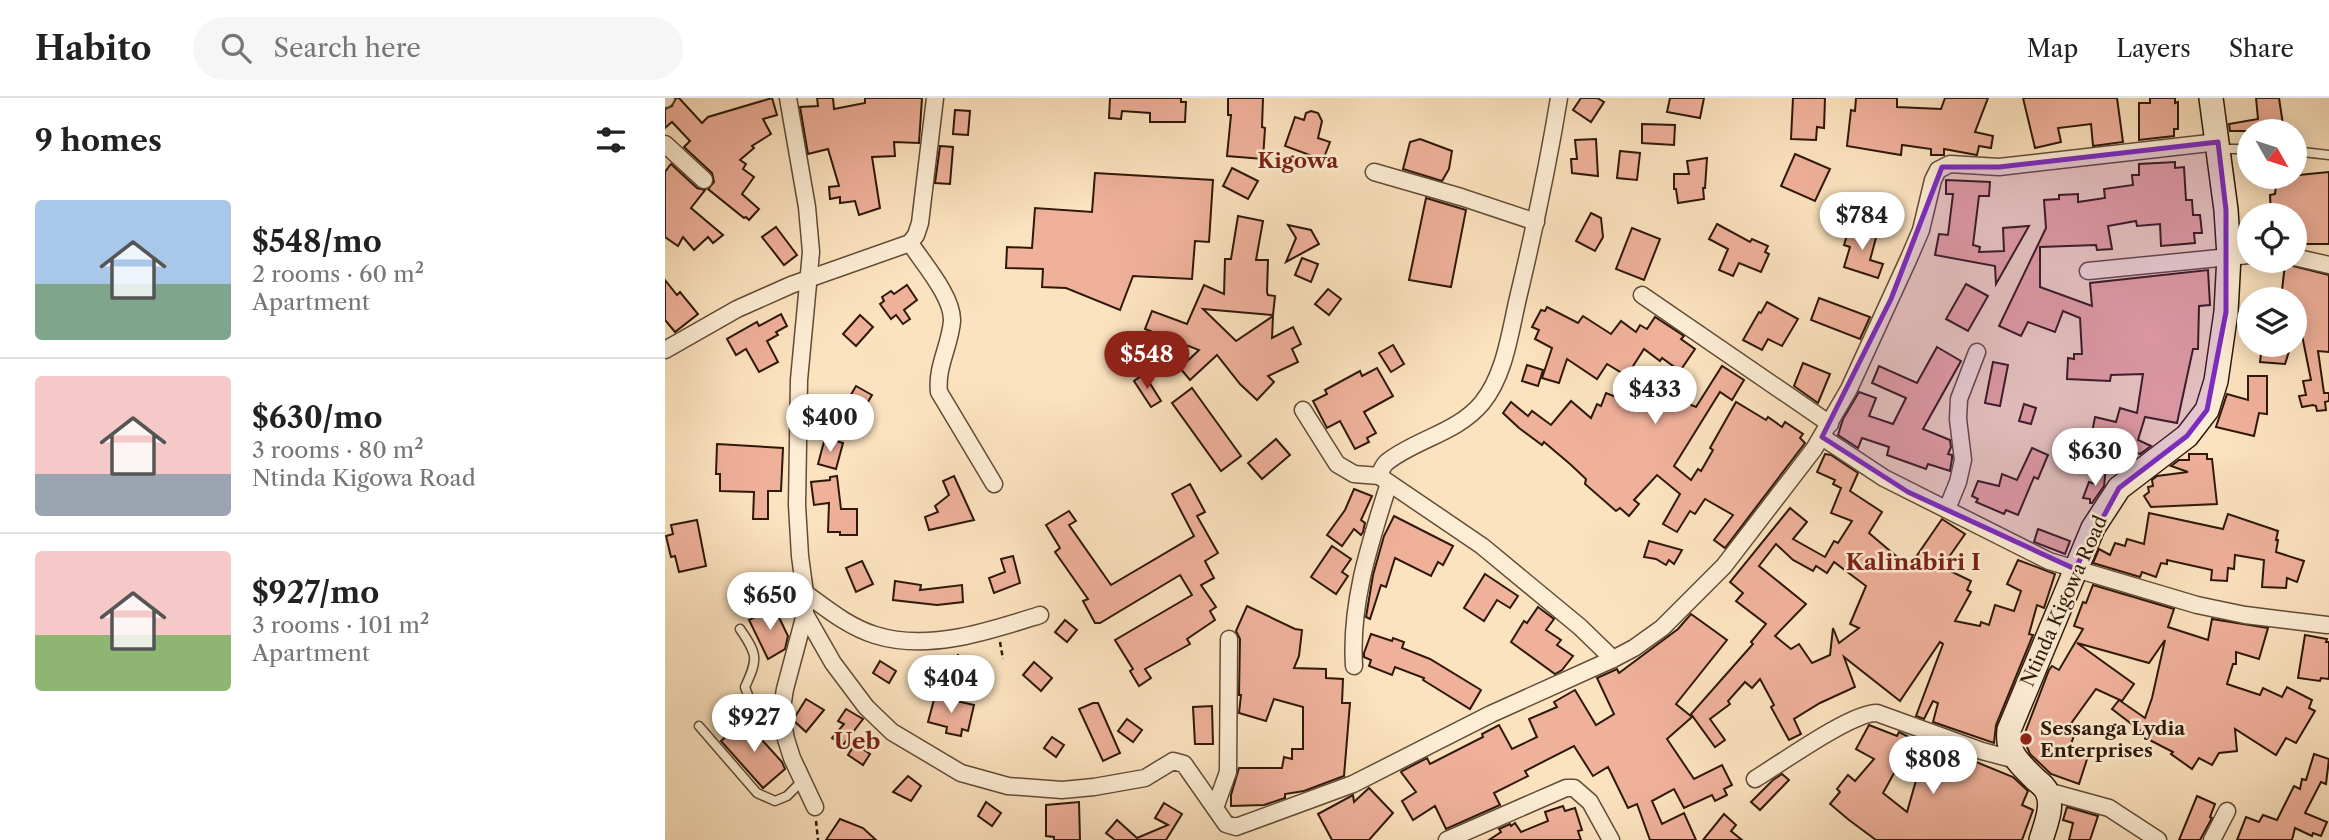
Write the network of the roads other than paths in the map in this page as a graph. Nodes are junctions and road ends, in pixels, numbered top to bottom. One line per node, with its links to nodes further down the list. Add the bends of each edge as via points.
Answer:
1 (788, 98): 20 (street, via 807,207)
2 (935, 98): 13 (street, via 920,223)
3 (1559, 98): 12 (street)
4 (2211, 98): 6 (street, Ntinda Kigowa Road)
5 (665, 144): 11 (street)
6 (2218, 146): 7 (lane); 14 (street, Ntinda Kigowa Road); 25 (street, via 2000,167 1942,167 1933,180 1921,230)
7 (2237, 148)
8 (2307, 152): 9 (lane)
9 (2329, 155)
10 (1374, 172): 12 (street)
11 (703, 180)
12 (1536, 222): 26 (street, via 1492,389 1469,416 1384,463)
13 (910, 243): 20 (street); 27 (street, via 948,302 952,320 940,366 939,392)
14 (2237, 246)
15 (2237, 256): 19 (street)
16 (2307, 260): 18 (street)
17 (2237, 265): 29 (street, Ntinda Kigowa Road, via 2207,410 2187,436 2119,488 2093,528)
18 (2329, 265)
19 (2088, 271)
20 (810, 278): 22 (street, via 737,309); 30 (street, via 799,380 797,505)
21 (1643, 295): 25 (street)
22 (665, 350)
23 (1976, 352): 28 (street, via 1959,399 1963,460)
24 (1303, 410): 26 (street, via 1337,464 1354,474)
25 (1826, 430): 28 (street, via 1884,478); 36 (street, via 1724,566 1662,628)
26 (1384, 480): 36 (street, via 1482,546); 37 (street, via 1356,599)
27 (994, 484)
28 (1947, 509): 29 (street, via 2032,553)
29 (2075, 569): 33 (street, via 2197,606); 40 (street, Ntinda Kigowa Road, via 2009,730 2007,741)
30 (806, 593): 31 (street); 32 (street, via 862,629 911,642 976,634)
31 (804, 614): 38 (street); 45 (street, via 866,708 892,732 961,774 1008,786 1062,790 1145,778 1179,761)
32 (1040, 615)
33 (2327, 625)
34 (740, 629): 38 (lane, via 755,651 755,664 744,687 749,699 763,713)
35 (1229, 639): 45 (street, via 1227,772)
36 (1613, 659): 45 (street, via 1353,784 1286,810 1231,827)
37 (1354, 666)
38 (781, 714): 42 (street)
39 (699, 726): 42 (lane, via 757,793 775,801)
40 (2016, 760): 41 (street, via 1870,712); 43 (street)
41 (1755, 779)
42 (803, 780): 44 (street)
43 (2047, 791): 49 (street, via 2049,806); 50 (street, via 2109,808)
44 (815, 807)
45 (1215, 808)
46 (2227, 811): 51 (street)
47 (1447, 840): 48 (street, via 1566,788 1574,788 1590,802)
48 (1611, 840)
49 (2041, 840)
50 (2158, 840)
51 (2213, 840)

